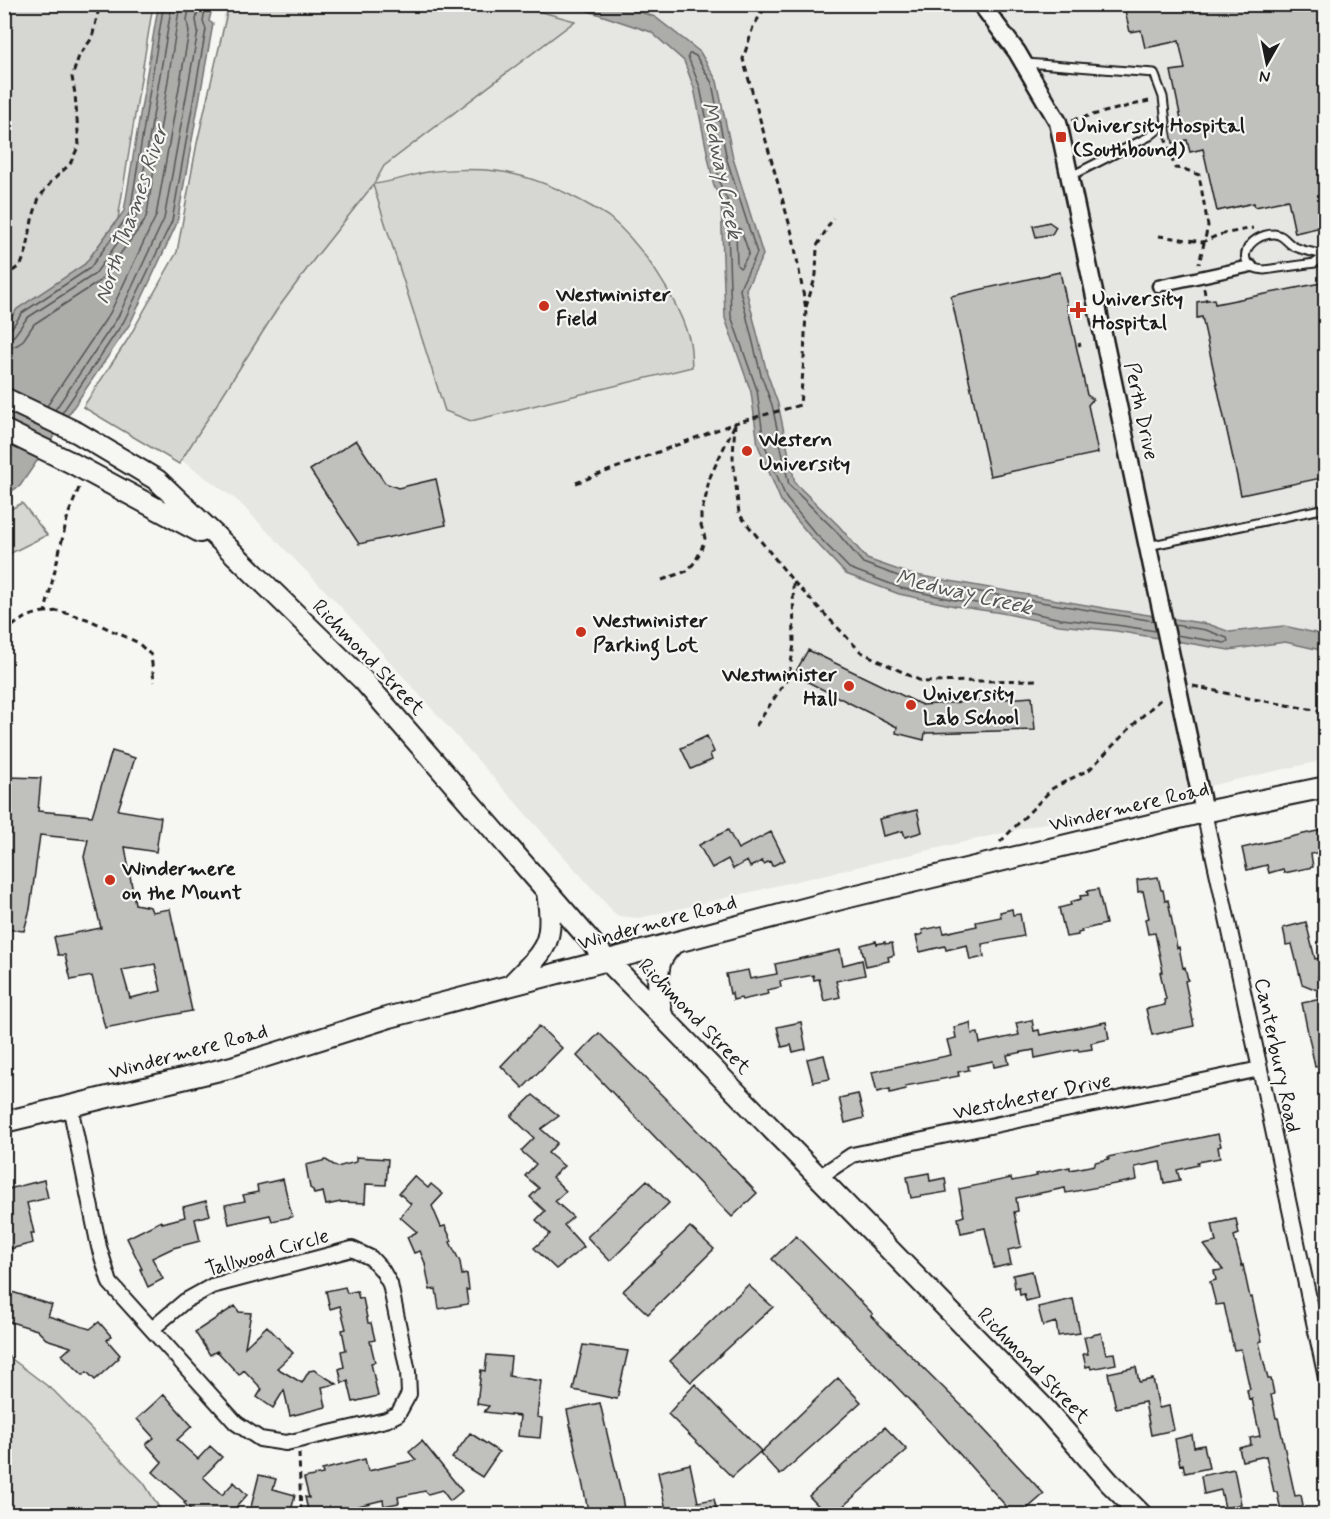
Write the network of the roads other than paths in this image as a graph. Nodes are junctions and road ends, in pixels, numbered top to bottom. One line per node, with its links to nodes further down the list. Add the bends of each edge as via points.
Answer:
1 (981, 4): 2 (street, Perth Drive)
2 (1023, 63): 3 (street, Perth Drive, via 1058,122); 3 (lane, via 1154,73 1163,97 1166,123 1150,136)
3 (1069, 177): 11 (street, Perth Drive)
4 (1325, 256): 5 (lane, via 1305,265 1264,270); 5 (lane, via 1295,248 1281,235 1271,234 1254,240 1247,248 1245,254)
5 (1251, 266): 6 (street)
6 (1158, 286)
7 (4, 398): 10 (main road, Richmond Street, via 78,433 157,480)
8 (4, 429): 10 (main road, Richmond Street)
9 (1326, 508): 11 (lane)
10 (224, 544): 14 (main road, Richmond Street, via 363,680)
11 (1148, 546): 13 (street, Perth Drive)
12 (1326, 788): 13 (main road, Windermere Road)
13 (1204, 812): 15 (main road, Windermere Road); 19 (street, Canterbury Road)
14 (547, 892): 16 (main road, Richmond Street); 17 (main road, via 549,938)
15 (674, 943): 16 (main road, Windermere Road); 18 (main road, via 660,965 658,993)
16 (607, 960): 17 (main road, Windermere Road); 18 (main road, Richmond Street)
17 (511, 985): 20 (main road, Windermere Road, via 390,1017 232,1067)
18 (662, 1016): 22 (main road, Richmond Street)
19 (1260, 1069): 22 (street, Westchester Drive, via 852,1155); 24 (street, Canterbury Road)
20 (70, 1106): 21 (main road, Windermere Road); 23 (street, Tallwood Circle, via 110,1283)
21 (4, 1122)
22 (819, 1177): 25 (main road, Richmond Street, via 1046,1410)
23 (152, 1329): 23 (street, Tallwood Circle, via 236,1423 260,1439 286,1443 386,1420 398,1414 409,1394 390,1284 371,1258 352,1250 212,1286 185,1301)
24 (1326, 1378)
25 (1141, 1515)

